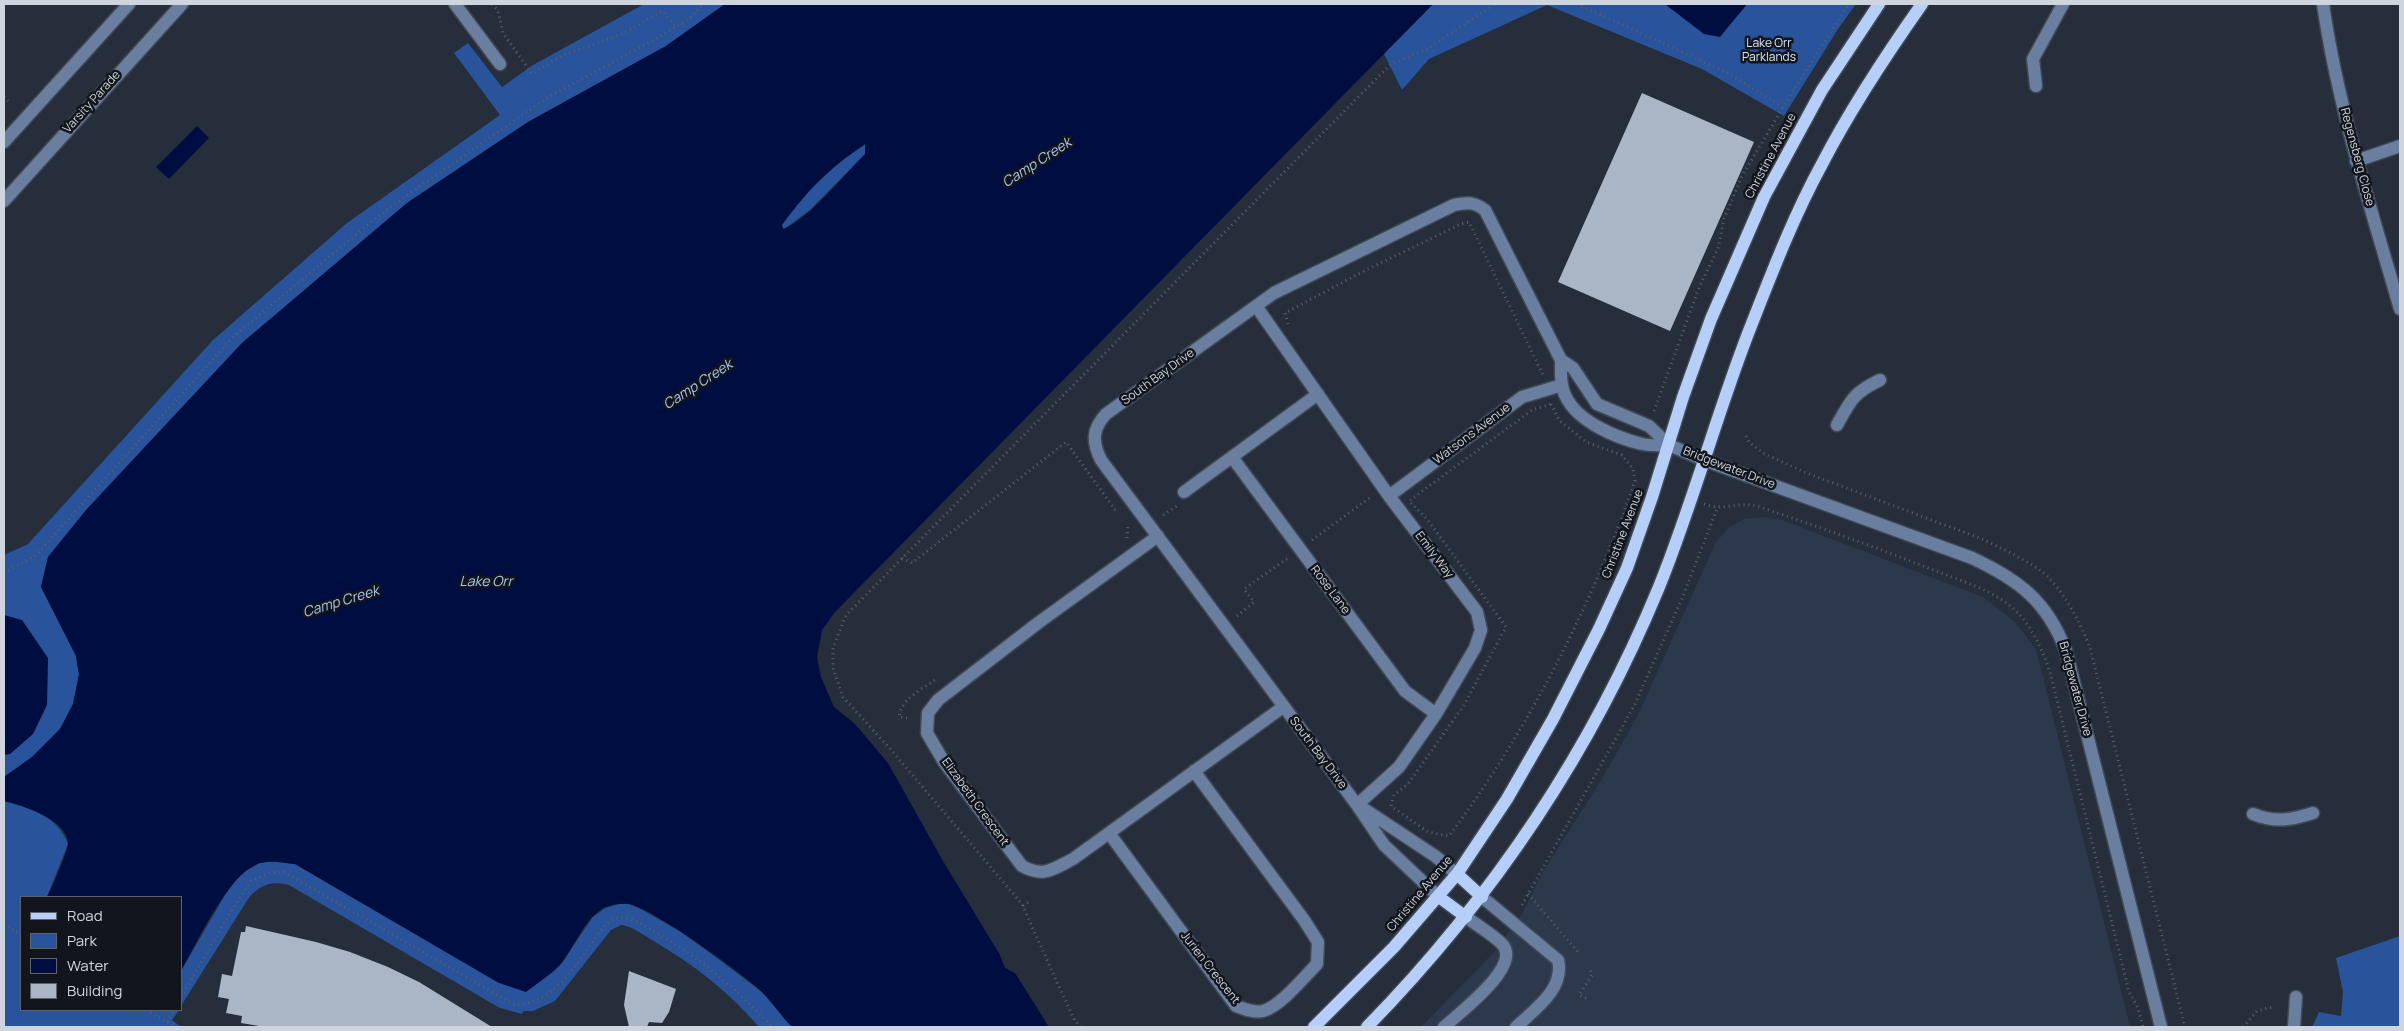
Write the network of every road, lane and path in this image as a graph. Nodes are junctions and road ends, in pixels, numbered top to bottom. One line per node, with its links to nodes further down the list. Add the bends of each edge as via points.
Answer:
1 (129, 4): 19 (street)
2 (182, 4): 22 (street, Varsity Parade)
3 (455, 4): 14 (street)
4 (492, 4): 13 (path, via 498,12 502,33 532,74 563,55 623,34 662,10)
5 (703, 4): 13 (path, via 689,19)
6 (1495, 4): 46 (path, via 1429,48 1391,64)
7 (1577, 4): 18 (path, via 1726,72)
8 (1849, 4): 18 (path)
9 (1879, 4): 34 (main road, Christine Avenue, via 1822,90 1764,196 1711,319)
10 (1922, 4): 36 (main road, via 1853,110 1804,200 1748,334)
11 (2063, 4): 15 (street, via 2033,59)
12 (2323, 4): 21 (street, Regensberg Close, via 2337,86)
13 (676, 26): 47 (path, via 545,99 382,213 234,336 36,555)
14 (500, 64)
15 (2036, 86)
16 (4, 97): 17 (path)
17 (8, 101)
18 (1783, 107): 31 (path, via 1742,176 1724,219 1718,249 1700,285)
19 (4, 142)
20 (2400, 146): 21 (street)
21 (2356, 161): 24 (street, Regensberg Close)
22 (4, 201)
23 (1256, 306): 26 (street, South Bay Drive, via 1274,293 1454,205 1470,202 1486,210); 30 (street, Emily Way); 42 (street, South Bay Drive, via 1098,422 1094,432 1101,460)
24 (2400, 309)
25 (1288, 328): 27 (path, via 1285,313 1382,262 1469,222)
26 (1561, 360): 29 (street, South Bay Drive); 34 (street, South Bay Drive, via 1573,368 1597,404 1649,426)
27 (1545, 379)
28 (1880, 380): 32 (street, via 1853,396)
29 (1562, 385): 34 (street, South Bay Drive, via 1565,397 1577,414 1592,424 1643,444); 38 (street, Watsons Avenue, via 1522,397)
30 (1318, 394): 35 (street); 38 (street, Emily Way)
31 (1659, 397)
32 (1836, 425)
33 (1746, 436): 87 (path, via 1763,453 1796,468 2007,551 2039,569 2062,595 2090,648)
34 (1669, 445): 36 (street, Bridgewater Drive); 59 (main road, Christine Avenue, via 1626,568 1599,629 1530,760)
35 (1232, 457): 37 (street); 52 (street, Rose Lane, via 1405,691)
36 (1704, 460): 62 (main road, via 1658,589 1625,662 1569,767); 86 (street, Bridgewater Drive, via 1972,558 2023,586 2039,603 2060,634 2066,652)
37 (1184, 492)
38 (1388, 496): 52 (street, Emily Way, via 1477,612 1481,630 1475,648)
39 (1371, 497): 44 (path)
40 (1117, 512): 46 (path, via 1066,442 912,563)
41 (1123, 520): 43 (path, via 1129,527)
42 (1158, 536): 51 (street, South Bay Drive); 58 (street, Elizabeth Crescent, via 1038,623 938,700 928,713 927,732 944,762 1022,866 1033,873 1045,873 1073,859)
43 (1125, 542)
44 (1308, 544)
45 (1292, 554): 48 (path, via 1244,589 1254,602)
46 (902, 558): 65 (path, via 846,615 833,648 833,668 843,697)
47 (4, 573)
48 (1237, 616)
49 (1506, 627): 49 (path, via 1464,705 1408,784 1392,800 1391,806 1428,832 1449,836 1487,785 1521,728 1591,592 1635,481 1633,469 1622,455 1586,442 1559,420 1551,404 1532,410 1409,502 1427,519)
50 (941, 676): 53 (path, via 899,710 899,717)
51 (1283, 707): 54 (street, Elizabeth Crescent); 55 (street, South Bay Drive)
52 (1436, 714): 55 (street, Emily Way, via 1399,767)
53 (907, 718)
54 (1194, 771): 58 (street, Elizabeth Crescent); 58 (street, Jurien Crescent, via 1318,942 1317,964 1277,1003 1263,1011 1247,1011 1236,1006)
55 (1357, 805): 59 (street, South Bay Drive); 61 (street, South Bay Drive, via 1384,845)
56 (2313, 813): 57 (street, via 2282,821 2263,819)
57 (2253, 814)
58 (1109, 833)
59 (1457, 874): 61 (main road, Christine Avenue); 62 (main road)
60 (1528, 894): 64 (path); 69 (path); 85 (path, via 1634,706 1717,509 1749,503 1881,549 1978,588 2019,613 2041,648 2050,672 2129,992 2138,1008)
61 (1439, 897): 66 (main road); 81 (main road, Christine Avenue)
62 (1482, 897): 66 (main road); 84 (street, via 1558,960 1560,968 1555,986)
63 (1031, 900): 65 (path)
64 (1522, 905)
65 (1023, 906): 80 (path)
66 (1466, 917): 82 (main road, via 1426,966); 83 (street, via 1502,945 1507,956 1505,966 1499,976)
67 (4, 924): 68 (path)
68 (20, 934)
69 (1578, 952)
70 (1590, 969): 73 (path, via 1592,975 1579,995)
71 (182, 995): 79 (path, via 251,881 270,873 284,872 515,1005 528,1005 543,998 560,983 605,926 615,918 628,918 704,962)
72 (2296, 997): 89 (street)
73 (1586, 998)
74 (2272, 1006): 88 (path, via 2258,1011)
75 (148, 1011): 77 (path)
76 (173, 1011): 77 (path)
77 (166, 1022): 78 (path)
78 (176, 1027)
79 (772, 1027)
80 (1079, 1027)
81 (1314, 1027)
82 (1367, 1027)
83 (1444, 1027)
84 (1516, 1027)
85 (2142, 1027)
86 (2162, 1027)
87 (2185, 1027)
88 (2243, 1027)
89 (2294, 1027)

